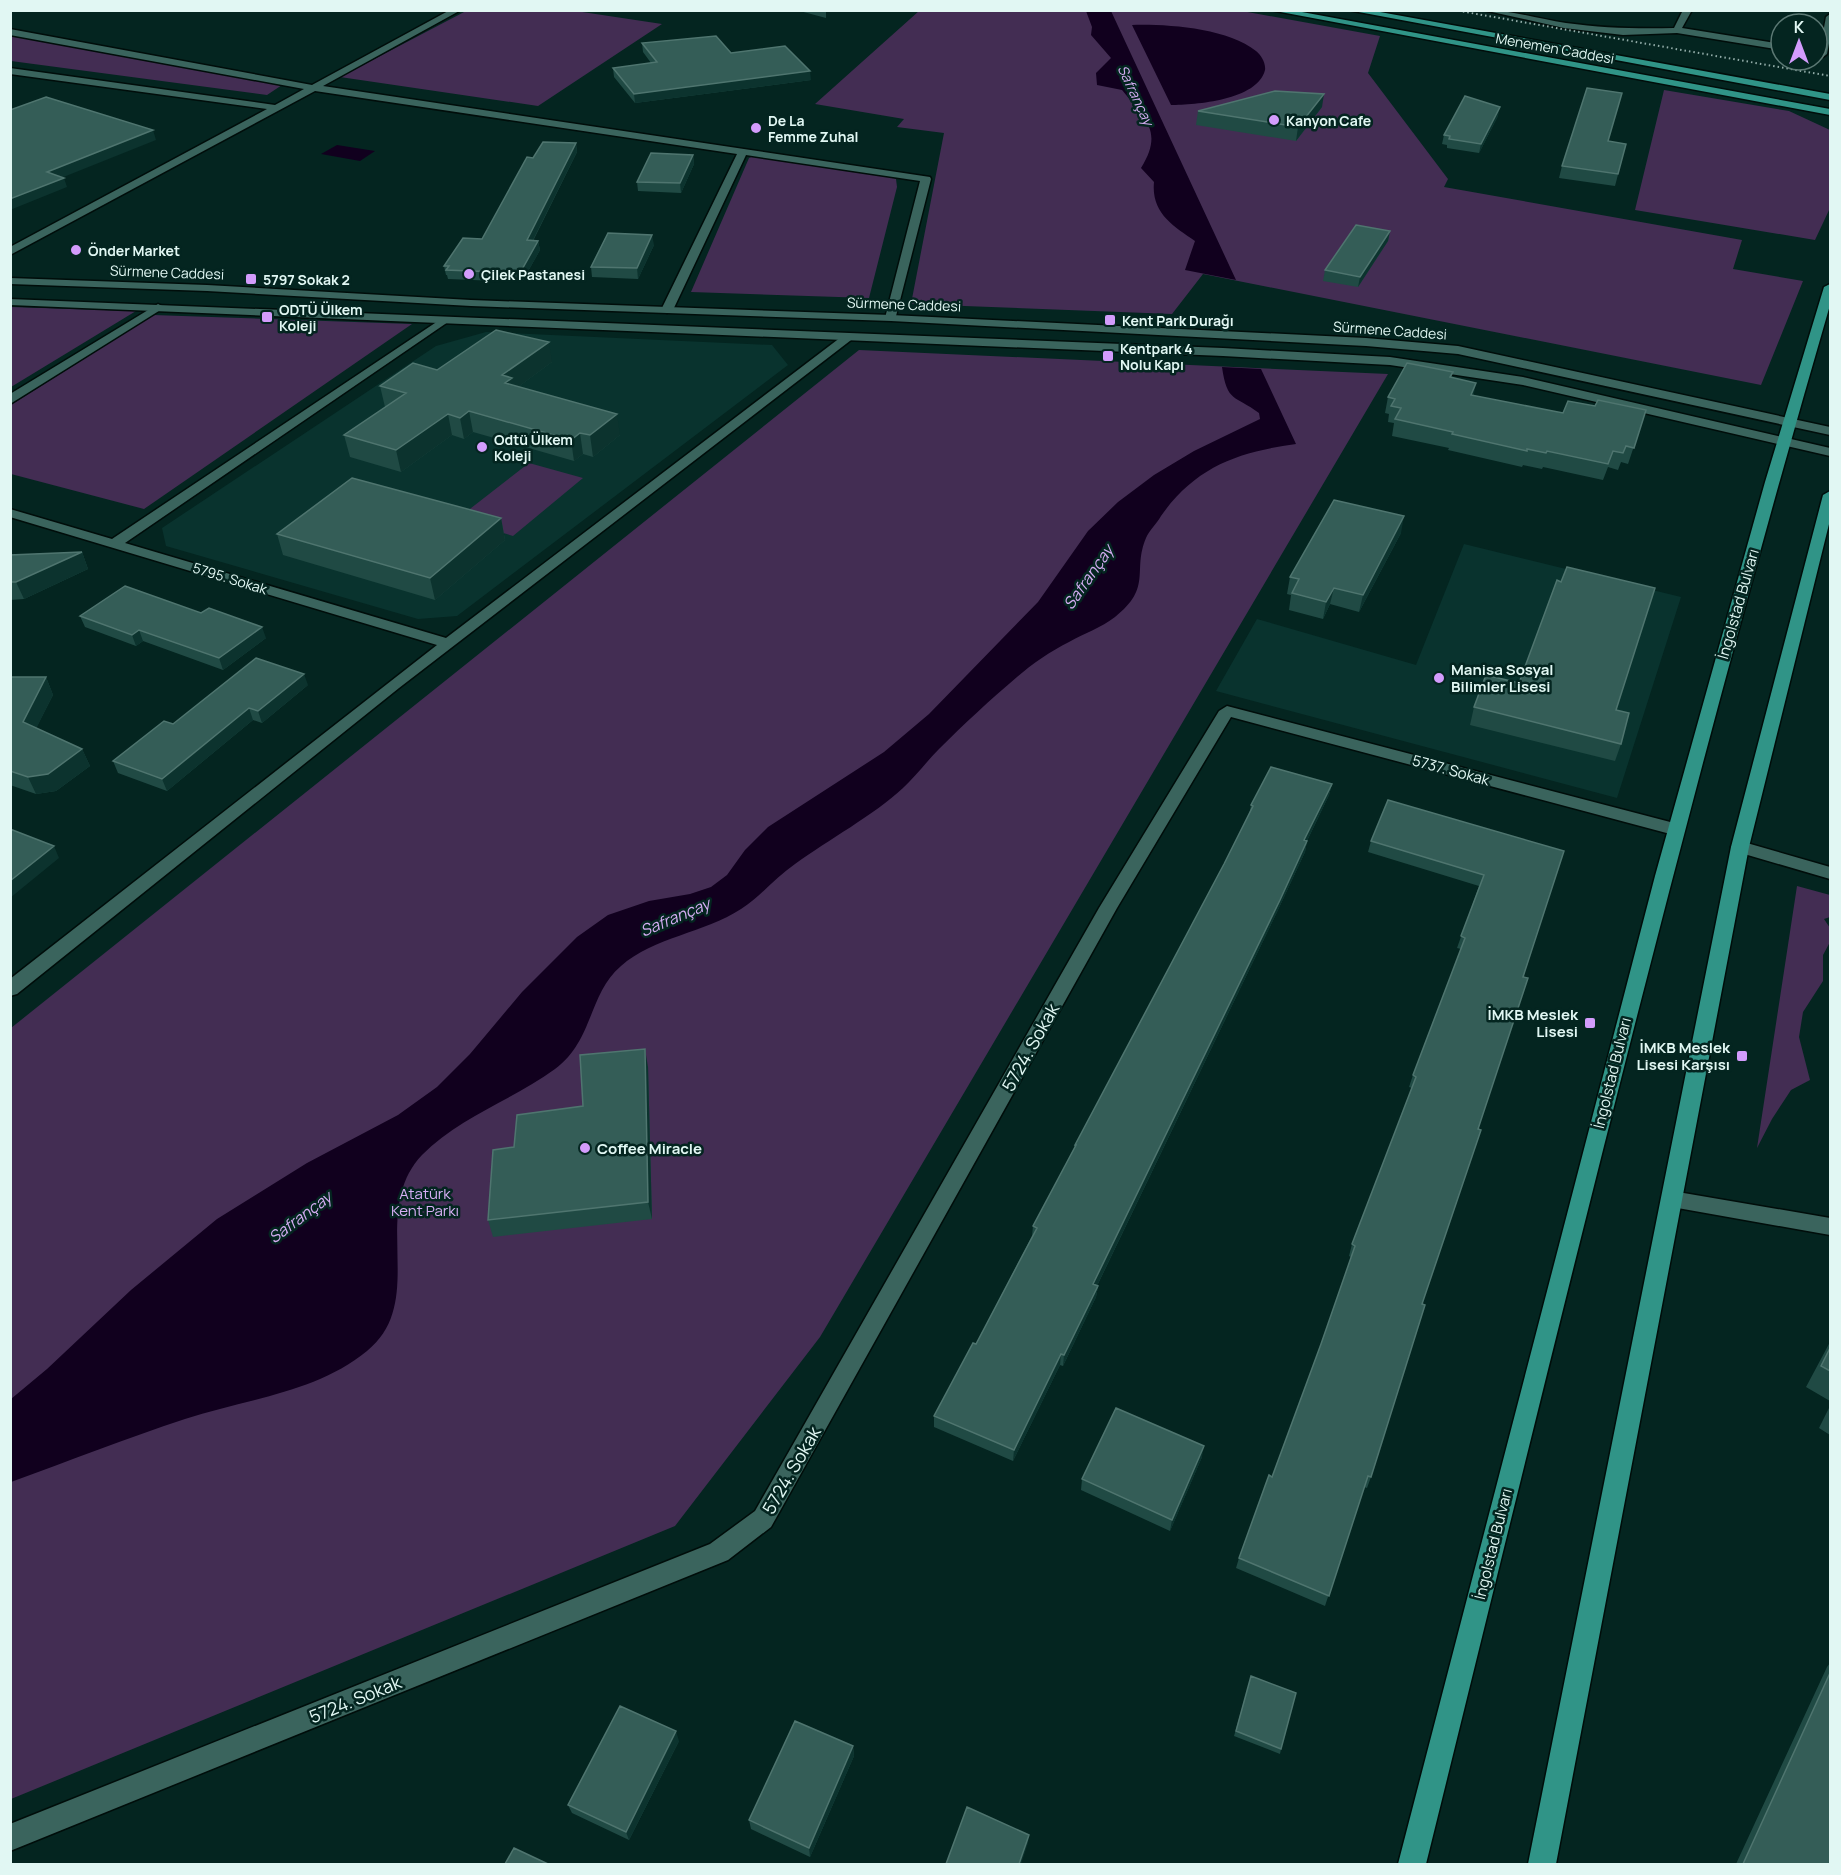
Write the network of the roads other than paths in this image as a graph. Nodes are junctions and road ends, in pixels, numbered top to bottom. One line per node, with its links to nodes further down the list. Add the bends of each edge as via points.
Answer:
1 (458, 10): 10 (street)
2 (1274, 10): 13 (main road, Menemen Caddesi)
3 (1352, 10): 11 (main road, Menemen Caddesi)
4 (1487, 10): 6 (street, via 1623,32)
5 (1688, 10): 6 (street)
6 (1677, 30): 8 (street)
7 (10, 32): 10 (street)
8 (1769, 45)
9 (10, 71): 12 (street)
10 (315, 88): 12 (street); 14 (street)
11 (1830, 97)
12 (278, 108): 15 (street)
13 (1830, 112)
14 (743, 151): 21 (street); 23 (street, via 926,179)
15 (10, 252)
16 (10, 281): 19 (street, Sürmene Caddesi)
17 (1830, 287): 30 (main road, İngolstad Bulvarı)
18 (10, 302): 20 (street)
19 (471, 303): 21 (street, Sürmene Caddesi); 24 (street)
20 (158, 308): 24 (street); 28 (street)
21 (667, 310): 22 (street, Sürmene Caddesi)
22 (843, 316): 23 (street, Sürmene Caddesi); 26 (street)
23 (891, 318): 25 (street, Sürmene Caddesi)
24 (444, 320): 26 (street); 34 (street)
25 (1222, 334): 27 (street); 30 (street, Sürmene Caddesi, via 1458,350)
26 (843, 337): 27 (street); 35 (street)
27 (1223, 352): 30 (street, via 1390,361 1523,381)
28 (10, 400)
29 (1830, 431): 30 (street)
30 (1786, 432): 31 (street); 37 (main road, İngolstad Bulvarı)
31 (1830, 452)
32 (1830, 495): 38 (main road)
33 (10, 513): 34 (street, 5795. Sokak)
34 (115, 543): 35 (street, 5795. Sokak)
35 (449, 644): 40 (street)
36 (1227, 711): 37 (street, 5737. Sokak); 43 (street, 5724. Sokak, via 1108,908 763,1519 719,1552)
37 (1674, 829): 44 (main road, İngolstad Bulvarı)
38 (1740, 847): 39 (street); 41 (main road)
39 (1830, 873)
40 (10, 989)
41 (1672, 1199): 42 (street); 45 (main road)
42 (1830, 1227)
43 (10, 1838)
44 (1412, 1864)
45 (1542, 1864)

